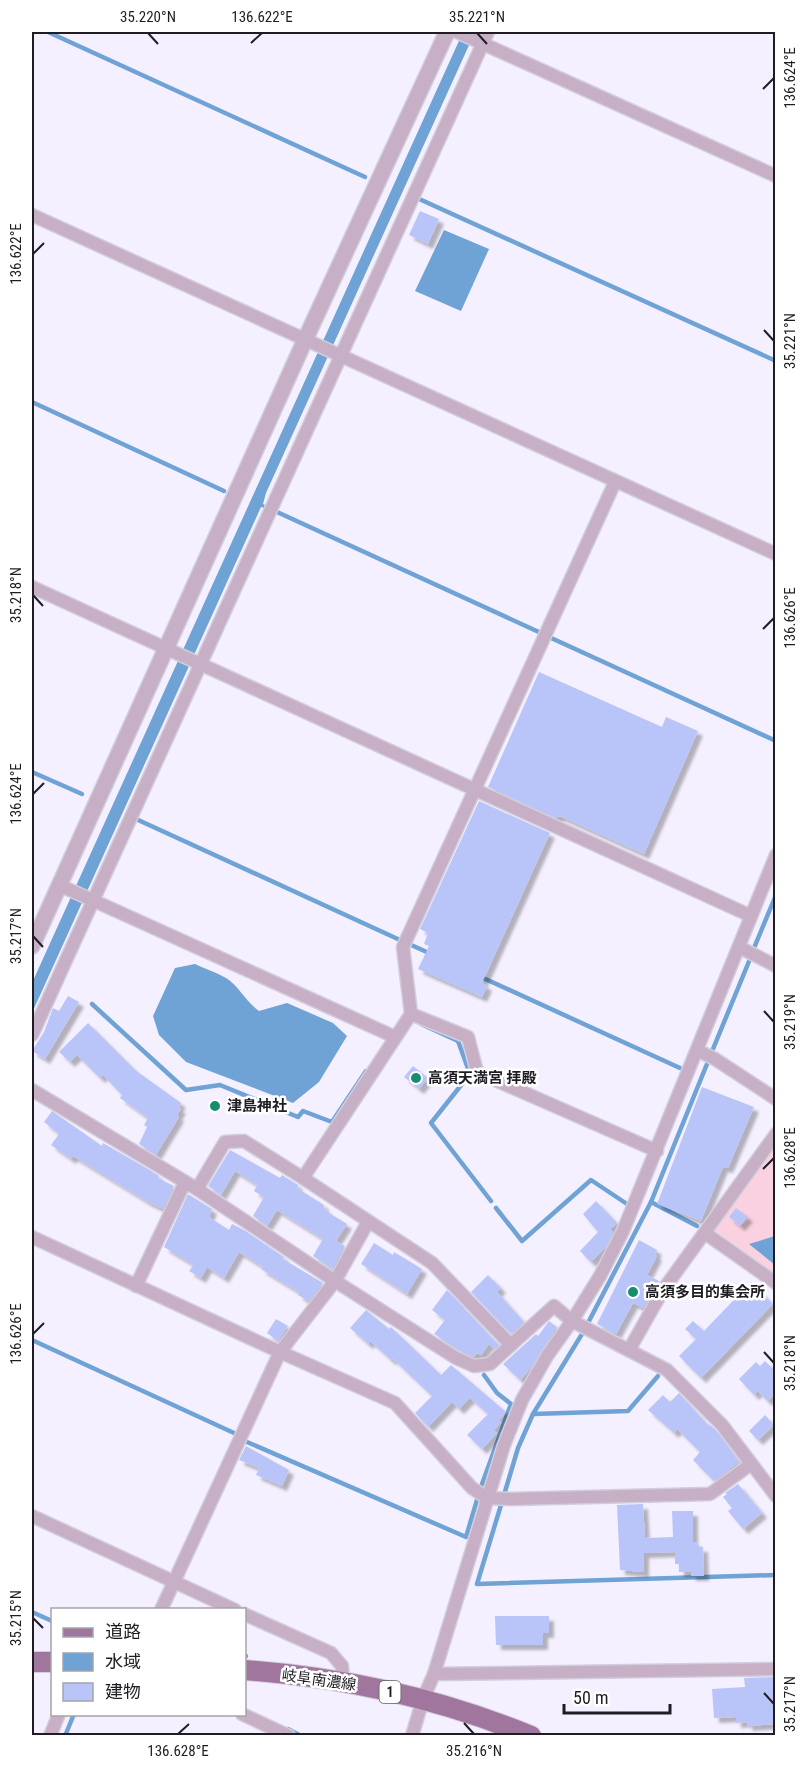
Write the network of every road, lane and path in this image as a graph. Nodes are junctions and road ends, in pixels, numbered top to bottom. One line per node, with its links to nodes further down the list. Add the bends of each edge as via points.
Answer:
1 (455, 32): 2 (street); 5 (street)
2 (482, 38): 3 (street); 6 (street)
3 (776, 176)
4 (32, 215): 5 (street)
5 (311, 342): 6 (street); 10 (street)
6 (337, 354): 7 (street); 11 (street)
7 (615, 482): 8 (street); 12 (street)
8 (776, 554)
9 (32, 587): 10 (street)
10 (173, 652): 11 (street); 14 (street)
11 (197, 663): 12 (street); 15 (street)
12 (475, 790): 16 (street); 20 (street, via 403,947)
13 (776, 855): 16 (street)
14 (64, 887): 15 (street); 17 (street)
15 (90, 899): 21 (street); 22 (street)
16 (751, 916): 18 (street)
17 (32, 946)
18 (739, 947): 19 (street); 23 (street)
19 (776, 966)
20 (411, 1014): 22 (street); 27 (street, via 468,1037 477,1072)
21 (32, 1035)
22 (395, 1037): 28 (street)
23 (697, 1050): 25 (street); 27 (street)
24 (32, 1090): 29 (street)
25 (776, 1099)
26 (774, 1140): 32 (street)
27 (657, 1151): 37 (street, via 623,1231)
28 (303, 1178): 30 (street, via 244,1141 225,1142); 31 (street)
29 (185, 1182): 30 (street); 36 (street)
30 (197, 1189): 34 (street)
31 (368, 1222): 34 (street); 38 (street, via 432,1263)
32 (705, 1233): 35 (street); 39 (street, via 663,1290)
33 (32, 1237): 36 (street)
34 (335, 1281): 38 (street, via 474,1366 490,1364); 40 (street)
35 (776, 1283)
36 (136, 1286): 40 (street)
37 (572, 1321): 38 (street, via 554,1306); 39 (street); 43 (street, via 522,1400)
38 (511, 1345)
39 (629, 1350): 41 (street, via 667,1370 722,1425)
40 (279, 1352): 43 (street, via 395,1403 472,1488); 45 (street)
41 (751, 1464): 42 (street); 43 (street, via 710,1494)
42 (776, 1496)
43 (487, 1498): 53 (street)
44 (32, 1516): 45 (street)
45 (173, 1581): 46 (street); 47 (street)
46 (162, 1608)
47 (231, 1608)
48 (246, 1615): 54 (street, via 332,1653 342,1666)
49 (32, 1662): 50 (main road)
50 (51, 1662)
51 (776, 1669): 53 (street)
52 (246, 1670): 54 (main road, 岐阜南濃線 / 1)
53 (434, 1674): 55 (street)
54 (343, 1682): 55 (main road, 岐阜南濃線 / 1)
55 (423, 1699): 60 (street); 61 (main road, 岐阜南濃線 / 1)
56 (58, 1716): 58 (street)
57 (246, 1716): 59 (street)
58 (50, 1736)
59 (289, 1736)
60 (411, 1736)
61 (531, 1736)

